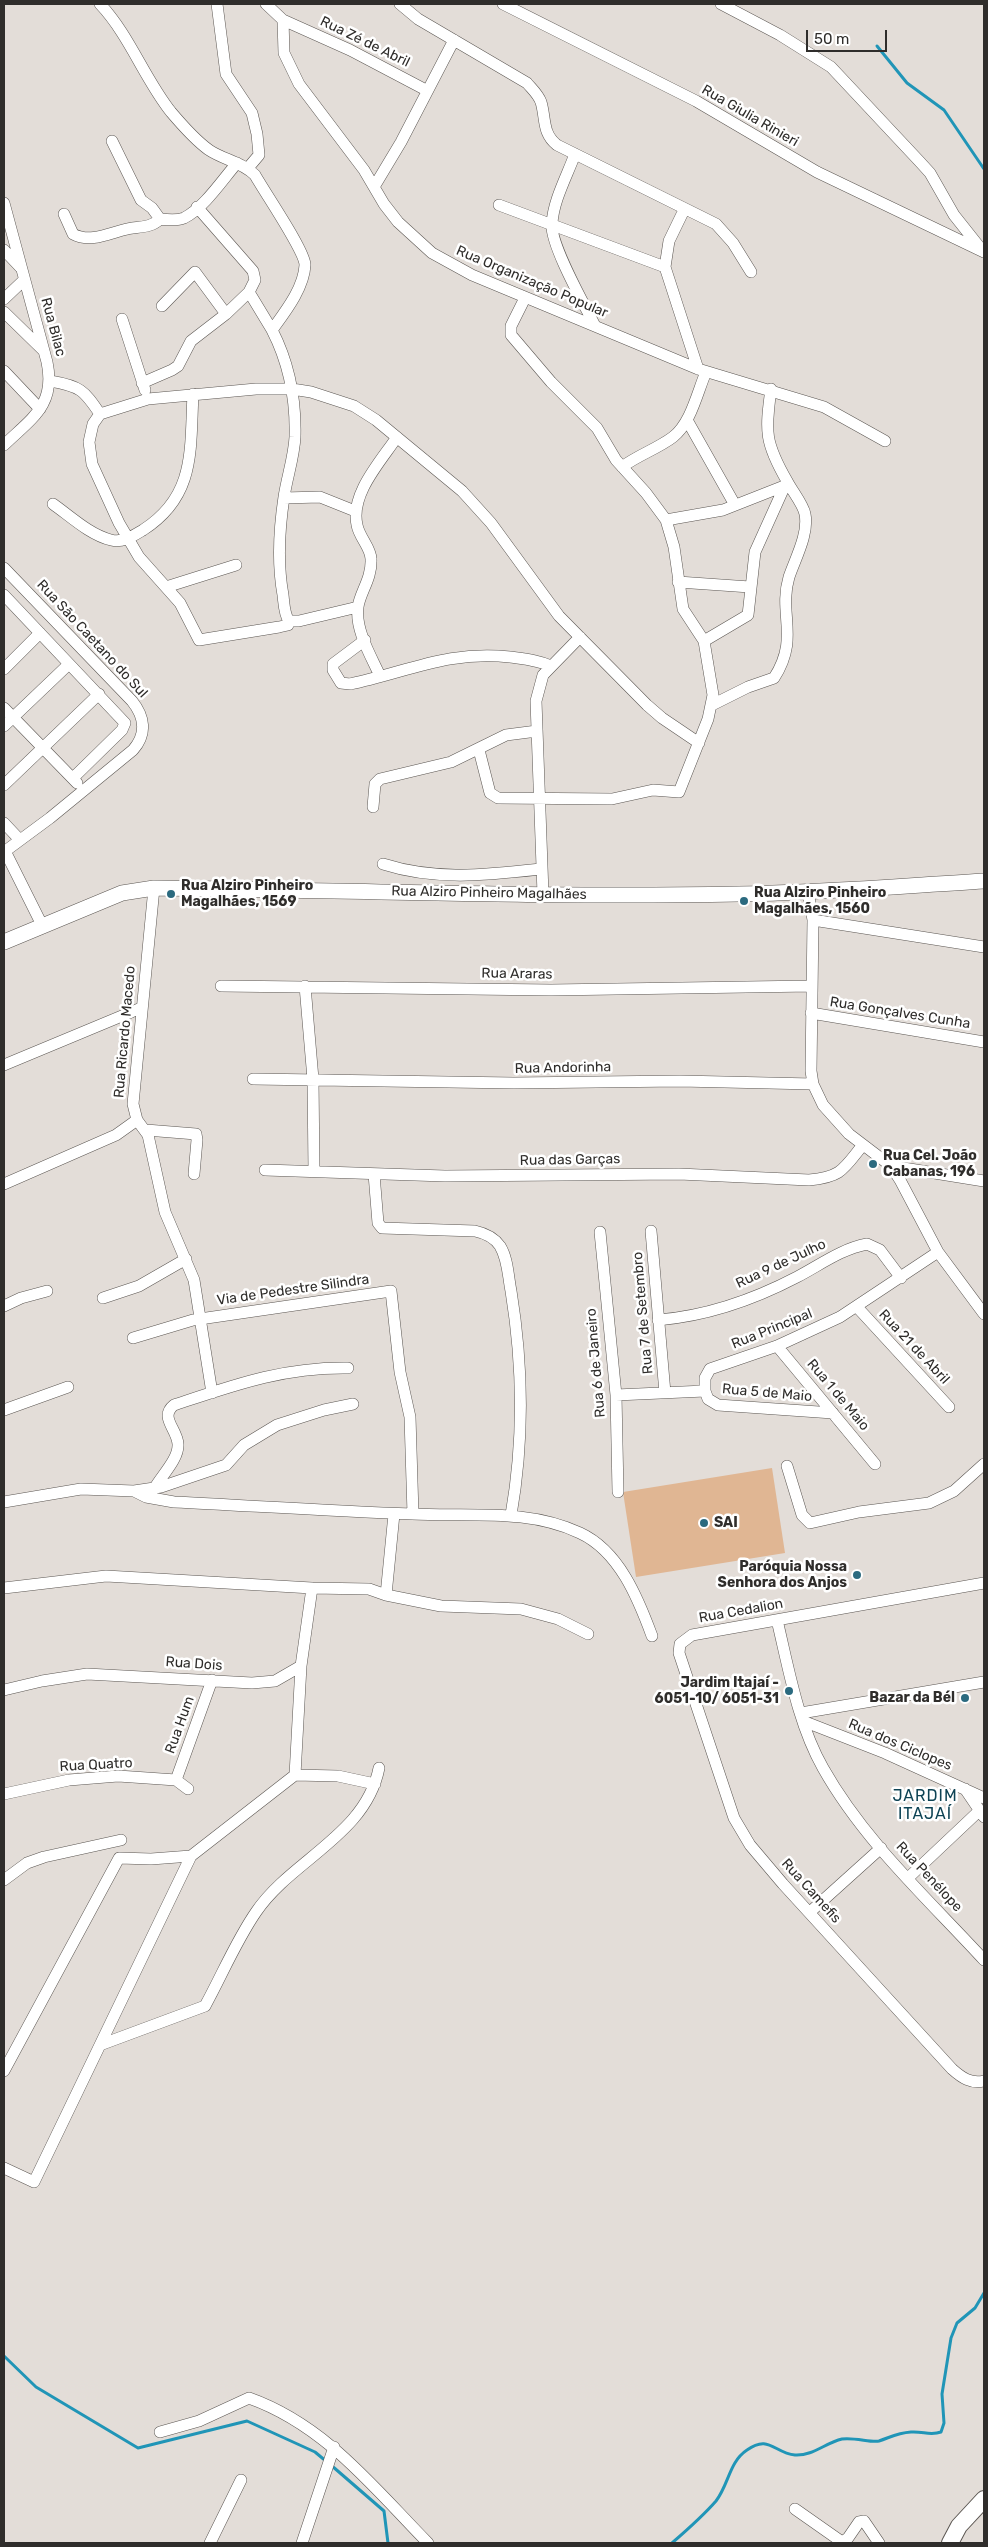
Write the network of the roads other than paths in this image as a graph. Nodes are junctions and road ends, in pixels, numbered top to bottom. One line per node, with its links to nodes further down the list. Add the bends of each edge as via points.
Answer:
1 (100, 4): 12 (street, via 121,29 171,111 209,150)
2 (217, 4): 13 (street, via 226,74 252,113 257,134 259,155)
3 (266, 4): 7 (street, Rua Zé de Abril)
4 (400, 4): 8 (street, via 413,16)
5 (502, 4): 23 (street, Rua Giulia Rinieri, via 696,101 817,172)
6 (721, 4): 22 (street, via 832,66 925,168)
7 (283, 20): 9 (street, Rua Zé de Abril, via 350,50); 14 (street, Rua Organização Popular, via 284,53 292,72)
8 (454, 40): 9 (street); 11 (street, via 527,83 541,102 549,139)
9 (426, 90): 14 (street, via 401,142)
10 (112, 141): 20 (street, via 141,200)
11 (575, 154): 18 (street); 21 (street)
12 (237, 163): 13 (street); 17 (street)
13 (248, 168): 38 (street, via 303,255 303,276)
14 (374, 187): 31 (street, Rua Organização Popular, via 398,222 432,253 458,269)
15 (4, 203): 27 (street, Rua Bilac)
16 (499, 205): 21 (street)
17 (197, 207): 20 (street, via 177,220); 30 (street, via 253,272 255,280)
18 (684, 210): 26 (street, via 669,241); 28 (street, via 708,219 724,232)
19 (64, 214): 20 (street, via 73,234 84,238 149,227)
20 (160, 219)
21 (551, 226): 26 (street); 37 (street)
22 (962, 226): 23 (street); 25 (street)
23 (954, 238): 25 (street, Rua Giulia Rinieri)
24 (4, 250): 27 (street)
25 (984, 252)
26 (665, 267): 40 (street)
27 (21, 268): 29 (street, Rua Bilac)
28 (751, 272)
29 (24, 280): 32 (street); 39 (street, Rua Bilac)
30 (249, 292): 35 (street); 38 (street)
31 (525, 298): 37 (street, Rua Organização Popular); 54 (street, via 511,326 511,335 551,382 597,428)
32 (4, 299)
33 (162, 306): 35 (street, via 195,272)
34 (4, 312): 39 (street)
35 (226, 314): 43 (street, via 191,341 178,366)
36 (122, 319): 43 (street)
37 (594, 324): 40 (street, Rua Organização Popular)
38 (272, 330): 44 (street, via 285,359)
39 (44, 351): 42 (street, Rua Bilac)
40 (702, 370): 45 (street, Rua Organização Popular); 50 (street)
41 (4, 371): 48 (street)
42 (50, 381): 48 (street, Rua Bilac, via 46,403); 49 (street, via 72,384 84,390)
43 (142, 383): 47 (street)
44 (292, 389): 46 (street); 51 (street, via 329,396 354,406); 56 (street, via 294,438)
45 (771, 389): 53 (street, Rua Organização Popular, via 824,407); 55 (street, via 766,419 767,440)
46 (193, 394): 47 (street); 61 (street, via 186,479 177,497 154,523)
47 (148, 399): 49 (street)
48 (40, 409): 52 (street, Rua Bilac)
49 (100, 414): 61 (street, via 91,432 90,458)
50 (687, 420): 54 (street, via 674,437); 58 (street)
51 (397, 437): 59 (street, via 366,485); 71 (street, via 462,491)
52 (6, 438)
53 (885, 441)
54 (622, 467): 60 (street)
55 (785, 483): 58 (street); 66 (street, via 755,552); 79 (street, via 805,513 800,546 788,579 786,654 774,678)
56 (284, 498): 59 (street, via 320,497); 69 (street, via 280,582)
57 (53, 504): 61 (street, via 101,536 111,540)
58 (735, 505): 60 (street)
59 (355, 511): 68 (street, via 358,530 370,552 371,561)
60 (666, 520): 64 (street, via 674,547)
61 (128, 539): 65 (street, via 139,557)
62 (236, 566): 65 (street)
63 (4, 568): 89 (street, Rua São Caetano do Sul, via 138,708 143,728 139,743)
64 (678, 582): 66 (street); 73 (street, via 683,609)
65 (166, 587): 69 (street, via 180,603 199,640 280,628)
66 (750, 587): 73 (street, via 749,611 745,619)
67 (6, 603): 70 (street)
68 (358, 608): 69 (street); 72 (street)
69 (290, 621)
70 (40, 633): 74 (street); 76 (street)
71 (580, 637): 75 (street); 84 (street, via 654,712)
72 (365, 640): 77 (street); 77 (street, via 335,662 333,670 338,680 345,684)
73 (704, 641): 79 (street, via 712,682)
74 (70, 664): 78 (street); 81 (street)
75 (551, 666): 77 (street, via 522,658 466,656 429,662); 83 (street, via 538,689)
76 (4, 669)
77 (380, 676)
78 (99, 694): 85 (street); 87 (street, via 124,720 125,726)
79 (712, 705): 84 (street)
80 (4, 708): 81 (street)
81 (14, 717): 82 (street); 85 (street)
82 (4, 726)
83 (537, 731): 86 (street, via 506,735); 90 (street)
84 (698, 743): 90 (street, via 679,792 653,790 612,799)
85 (43, 747): 87 (street); 88 (street)
86 (479, 750): 90 (street, via 493,796); 91 (street, via 451,762 380,779 375,784)
87 (73, 778): 89 (street)
88 (4, 784)
89 (82, 790): 93 (street, Rua São Caetano do Sul)
90 (540, 798): 96 (street)
91 (373, 807)
92 (4, 823): 93 (street)
93 (20, 839): 94 (street, Rua São Caetano do Sul)
94 (4, 851): 102 (street)
95 (383, 864): 96 (street, via 452,876)
96 (541, 869): 100 (street)
97 (984, 880): 99 (street, Rua Alziro Pinheiro Magalhães)
98 (154, 888): 100 (street, Rua Alziro Pinheiro Magalhães); 102 (street, Rua Alziro Pinheiro Magalhães, via 122,893); 108 (street, Rua Ricardo Macedo)
99 (808, 892): 100 (street, Rua Alziro Pinheiro Magalhães); 101 (street)
100 (543, 894)
101 (813, 920): 104 (street); 107 (street)
102 (42, 924): 103 (street, Rua Alziro Pinheiro Magalhães)
103 (4, 942)
104 (984, 947)
105 (222, 986): 106 (street, Rua Araras)
106 (306, 986): 107 (street, Rua Araras, via 551,990); 113 (street)
107 (812, 986): 109 (street)
108 (141, 1008): 111 (street); 115 (street, Rua Ricardo Macedo, via 133,1104)
109 (812, 1014): 110 (street, Rua Gonçalves Cunha); 114 (street)
110 (984, 1042)
111 (4, 1065)
112 (253, 1079): 113 (street, Rua Andorinha)
113 (313, 1079): 114 (street, Rua Andorinha); 120 (street)
114 (813, 1084): 117 (street, via 834,1120)
115 (137, 1120): 116 (street); 124 (street, via 116,1135)
116 (146, 1130): 121 (street, via 196,1134); 128 (street, via 165,1212)
117 (862, 1146): 118 (street); 122 (street, Rua das Garças, via 839,1173 826,1179 809,1180 680,1174)
118 (891, 1166): 123 (street); 127 (street)
119 (265, 1170): 120 (street, Rua das Garças)
120 (314, 1171): 122 (street, Rua das Garças)
121 (194, 1174)
122 (374, 1174): 158 (street, via 378,1223 382,1228 474,1231 496,1242 505,1258 518,1332 520,1372 519,1458)
123 (984, 1181)
124 (4, 1184)
125 (651, 1231): 136 (street, Rua 7 de Setembro)
126 (600, 1232): 144 (street, Rua 6 de Janeiro)
127 (938, 1252): 129 (street, Rua Principal); 134 (street)
128 (186, 1259): 131 (street, via 139,1286); 135 (street, via 198,1297)
129 (901, 1278): 133 (street, Rua Principal); 136 (street, Rua 9 de Julho, via 880,1250 867,1244 844,1251 758,1294 707,1312)
130 (47, 1291): 132 (street)
131 (104, 1298)
132 (4, 1306)
133 (856, 1307): 138 (street, Rua Principal); 146 (street, Rua 21 de Abril)
134 (984, 1314)
135 (200, 1319): 137 (street, Via de Pedestre Silindra, via 166,1326); 142 (street); 157 (street, Via de Pedestre Silindra, via 391,1291 400,1372 410,1417)
136 (658, 1320): 143 (street, Rua 7 de Setembro)
137 (133, 1338)
138 (777, 1346): 141 (street, Rua Principal, via 710,1369 705,1378); 148 (street, Rua 1 de Maio)
139 (348, 1368): 142 (street, via 276,1374)
140 (68, 1387): 147 (street)
141 (705, 1390): 143 (street); 148 (street, Rua 5 de Maio, via 708,1398 718,1405)
142 (212, 1392): 152 (street, via 168,1410 178,1448)
143 (665, 1393): 144 (street)
144 (616, 1395): 154 (street, Rua 6 de Janeiro)
145 (353, 1404): 152 (street, via 277,1425 244,1445 226,1465)
146 (949, 1407)
147 (4, 1410)
148 (833, 1413): 149 (street, Rua 1 de Maio)
149 (875, 1464)
150 (984, 1464): 151 (street, via 954,1491 929,1503 859,1512 810,1523 802,1515)
151 (787, 1466)
152 (154, 1488): 153 (street)
153 (134, 1491): 155 (street, via 81,1489); 156 (street, via 174,1502)
154 (618, 1492)
155 (4, 1502)
156 (394, 1514): 157 (street); 162 (street)
157 (413, 1514): 158 (street)
158 (511, 1515): 165 (street, via 573,1530 603,1548 632,1588)
159 (984, 1585): 163 (street, Rua Cedalion)
160 (4, 1588): 161 (street, via 106,1576)
161 (312, 1588): 162 (street, via 369,1589); 166 (street)
162 (386, 1595): 164 (street, via 441,1606 521,1609 558,1618)
163 (776, 1620): 167 (street, Rua Cedalion, via 685,1638 679,1652); 171 (street, Rua Penélope)
164 (588, 1634)
165 (652, 1636)
166 (301, 1666): 168 (street, Rua Dois, via 269,1682); 173 (street)
167 (683, 1669): 186 (street, Rua Camefis, via 734,1818 750,1845)
168 (212, 1680): 170 (street, Rua Dois, via 87,1674); 174 (street, Rua Hum)
169 (984, 1682): 171 (street)
170 (4, 1690)
171 (802, 1717): 177 (street, Rua dos Ciclopes); 182 (street, Rua Penélope, via 823,1768 845,1804)
172 (378, 1768): 175 (street)
173 (295, 1775): 175 (street, via 338,1776); 183 (street)
174 (176, 1780): 176 (street); 178 (street, Rua Quatro, via 118,1776 69,1780)
175 (376, 1784): 188 (street, via 331,1843 291,1874 256,1911 205,2006)
176 (188, 1789)
177 (964, 1789): 179 (street, Rua dos Ciclopes); 180 (street)
178 (4, 1794)
179 (984, 1798)
180 (982, 1814): 184 (street)
181 (120, 1840): 185 (street, via 44,1857 27,1863)
182 (881, 1848): 184 (street, Rua Penélope); 186 (street)
183 (191, 1856): 188 (street); 189 (street, via 119,1858)
184 (908, 1878): 187 (street, Rua Penélope)
185 (4, 1880)
186 (810, 1912): 190 (street, Rua Camefis, via 952,2069 964,2080)
187 (984, 1960)
188 (100, 2045): 191 (street, via 34,2182)
189 (4, 2071)
190 (984, 2081)
191 (4, 2168)
192 (160, 2432): 193 (street, via 207,2418 248,2398 296,2419)
193 (332, 2452): 198 (street); 199 (street)
194 (241, 2480): 197 (street)
195 (984, 2498): 201 (main road, via 959,2526)
196 (795, 2509): 200 (street, via 842,2542 859,2522 864,2522)
197 (210, 2543)
198 (302, 2543)
199 (428, 2543)
200 (879, 2543)
201 (950, 2543)

